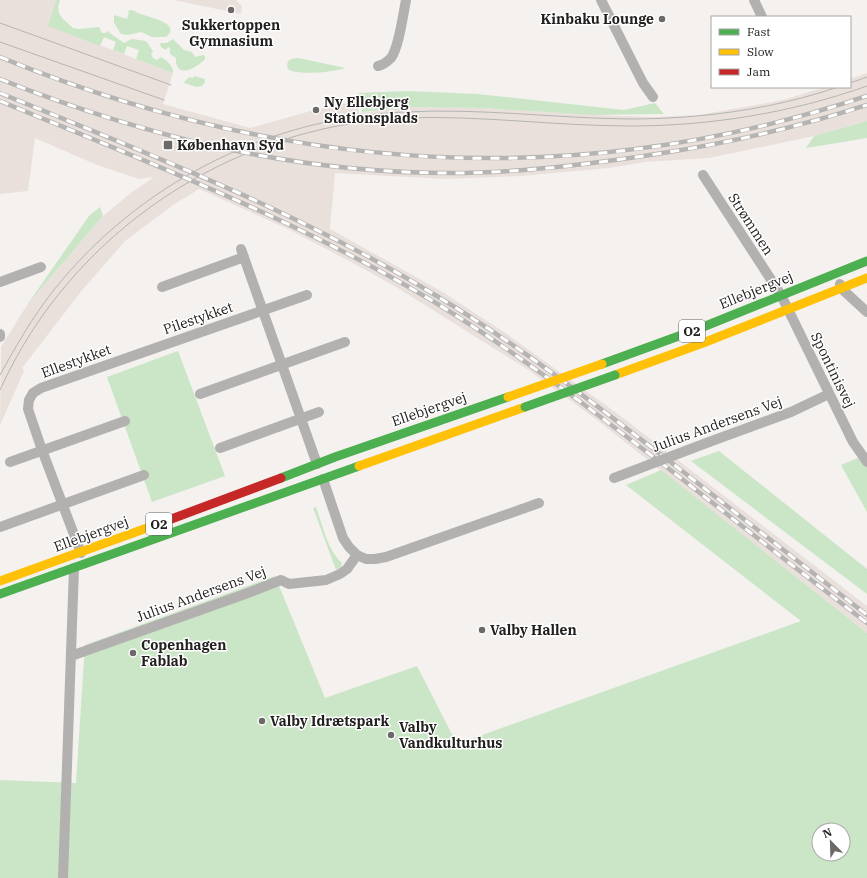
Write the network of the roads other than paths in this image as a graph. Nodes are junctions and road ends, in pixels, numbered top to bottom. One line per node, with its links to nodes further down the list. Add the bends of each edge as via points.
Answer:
1 (406, 0): 5 (street, via 392,56)
2 (601, 0): 6 (street, via 643,83)
3 (754, 0): 4 (street)
4 (762, 16)
5 (378, 66)
6 (653, 97)
7 (703, 175): 16 (street, Strømmen)
8 (867, 261): 10 (main road, Ellebjergvej / O2)
9 (41, 267): 12 (street)
10 (836, 274): 14 (street); 16 (main road, Ellebjergvej / O2)
11 (867, 278): 14 (main road, Ellebjergvej / O2)
12 (0, 282)
13 (162, 287): 17 (street, via 243,253)
14 (842, 289): 18 (main road, Ellebjergvej / O2); 19 (street)
15 (308, 295): 17 (street, Pilestykket)
16 (781, 295): 18 (street, Strømmen); 34 (main road, Ellebjergvej / O2, bridge, via 602,364)
17 (263, 310): 23 (street, Pilestykket); 24 (street)
18 (788, 310): 26 (street, Spontinisvej); 37 (main road, Ellebjergvej / O2, bridge, via 704,343)
19 (867, 312)
20 (0, 334): 21 (street)
21 (0, 337)
22 (345, 342): 24 (street)
23 (142, 353): 31 (street, Ellestykket, via 40,388 33,393 28,409)
24 (283, 364): 25 (street); 28 (street)
25 (200, 394)
26 (829, 394): 33 (street, Spontinisvej, via 853,442); 36 (street, Julius Andersens Vej, bridge, via 791,412)
27 (319, 412): 28 (street)
28 (302, 418): 30 (street); 34 (street)
29 (125, 421): 31 (street)
30 (220, 448)
31 (42, 450): 32 (street); 39 (street, Ellestykket)
32 (10, 462)
33 (867, 462)
34 (317, 464): 41 (main road, Ellebjergvej / O2)
35 (144, 475): 39 (street)
36 (614, 478)
37 (323, 479): 42 (street, via 343,538); 43 (main road, Ellebjergvej / O2)
38 (539, 504): 42 (street, via 386,557 366,559)
39 (62, 505): 40 (street); 41 (street, Ellestykket)
40 (0, 527)
41 (80, 553): 44 (main road, Ellebjergvej / O2)
42 (357, 555): 46 (street, Julius Andersens Vej, via 347,569 326,580 289,584 281,580)
43 (74, 568): 45 (main road, Ellebjergvej / O2); 46 (street)
44 (0, 581)
45 (0, 594)
46 (71, 656): 47 (street)
47 (63, 878)

